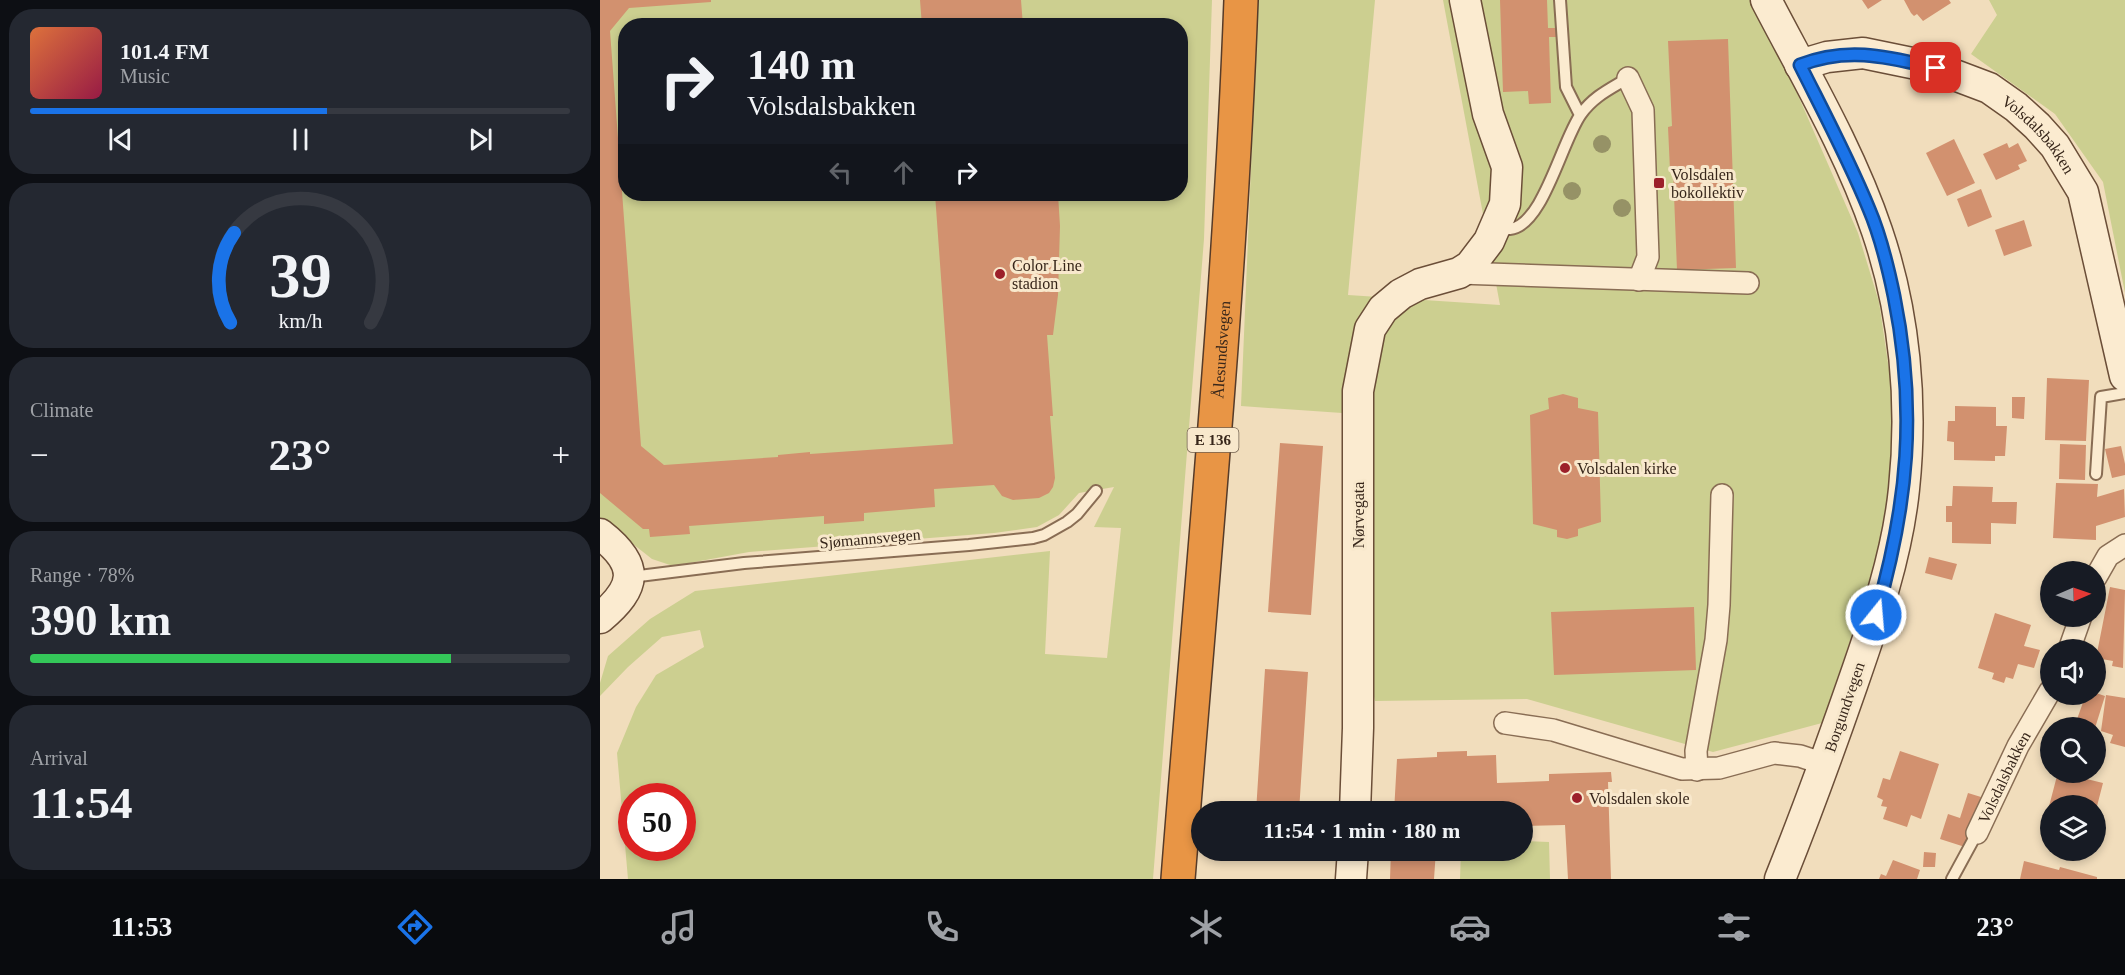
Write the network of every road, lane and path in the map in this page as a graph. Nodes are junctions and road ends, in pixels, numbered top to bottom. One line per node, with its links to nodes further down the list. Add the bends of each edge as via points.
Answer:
1 (1241, 0): 29 (highway, Ålesundsvegen / E 136, via 1219,373)
2 (1465, 0): 8 (street, Nørvegata, via 1488,114 1507,167 1505,204)
3 (1560, 0): 7 (lane, via 1566,87)
4 (1766, 0): 5 (street, Borgundvegen)
5 (1800, 65): 12 (street, Volsdalsbakken, via 1863,53 1936,68 1989,88 2037,126 2055,146 2084,192); 24 (street, Borgundvegen, via 1845,154 1878,234 1900,329 1907,401 1904,492 1893,551 1871,632)
6 (1628, 78): 7 (lane, via 1600,93); 10 (street, via 1643,110 1648,257)
7 (1580, 115): 8 (lane, via 1533,215 1511,230)
8 (1496, 227): 9 (street, Nørvegata, via 1479,255)
9 (1459, 273): 10 (street, Nørvegata); 26 (street, Nørvegata, via 1401,294 1383,309 1370,328 1358,391)
10 (1639, 280): 11 (street, Nørvegata)
11 (1748, 283)
12 (2125, 376)
13 (2125, 393): 14 (lane, via 2101,396)
14 (2096, 474)
15 (1096, 491): 20 (lane, Sjømannsvegen, via 1067,522 1033,538 744,563)
16 (1722, 495): 25 (street, via 1716,640 1698,741)
17 (600, 534): 20 (street, via 625,560)
18 (2125, 544): 19 (street)
19 (2105, 561)
20 (631, 578): 21 (street, via 626,591)
21 (600, 618)
22 (2042, 705): 27 (street, Volsdalsbakken)
23 (1505, 723): 25 (street, Borgundvegen, via 1553,730 1682,769)
24 (1824, 764): 25 (street, Borgundvegen, via 1774,753); 31 (street, Borgundvegen)
25 (1697, 770)
26 (1355, 801)
27 (1977, 833): 32 (lane)
28 (1352, 861): 30 (street)
29 (1178, 879)
30 (1351, 879)
31 (1780, 879)
32 (1952, 879)

